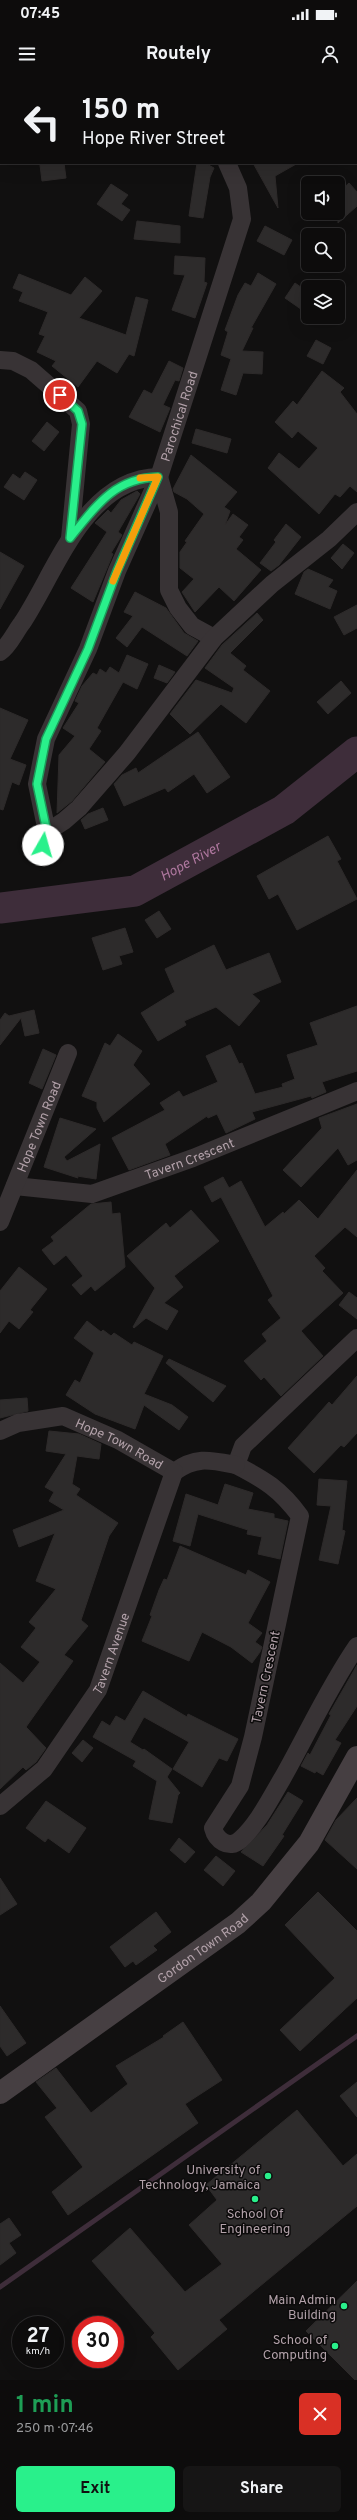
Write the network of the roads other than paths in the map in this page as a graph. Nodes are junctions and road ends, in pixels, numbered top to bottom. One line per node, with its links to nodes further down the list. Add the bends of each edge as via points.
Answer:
1 (227, 164): 3 (street, Parochical Road, via 238,188 242,219)
2 (0, 360): 5 (street, via 13,361 31,370 78,411 82,424)
3 (158, 477): 5 (street, via 134,480 115,489 91,512); 6 (street, via 169,512 169,590 178,608 192,626); 6 (street, Parochical Road, via 117,571 88,649 46,739 37,784 45,839 79,808 127,753)
4 (357, 512): 6 (street, via 329,539 272,584)
5 (70, 538): 7 (street, via 34,606)
6 (214, 638)
7 (0, 652)
8 (68, 1053): 10 (street, Hope Town Road)
9 (357, 1091): 10 (street, Tavern Crescent, via 193,1158 92,1194)
10 (14, 1186): 11 (street, Hope Town Road)
11 (0, 1222)
12 (357, 1338): 14 (street, via 243,1446)
13 (0, 1431): 15 (street, Hope Town Road, via 18,1423 63,1416 118,1440)
14 (236, 1465): 15 (street, Hope Town Road, via 207,1460 186,1463); 16 (street, Tavern Crescent, via 269,1482 285,1496 300,1516 253,1737 240,1786 213,1828 216,1837 225,1844 233,1844 240,1840 260,1816 342,1668)
15 (174, 1472): 18 (street, Tavern Avenue, via 98,1690 44,1770)
16 (357, 1646)
17 (357, 1757): 19 (main road, Gordon Town Road, via 309,1843 261,1902 238,1923)
18 (0, 1806)
19 (0, 2093)

